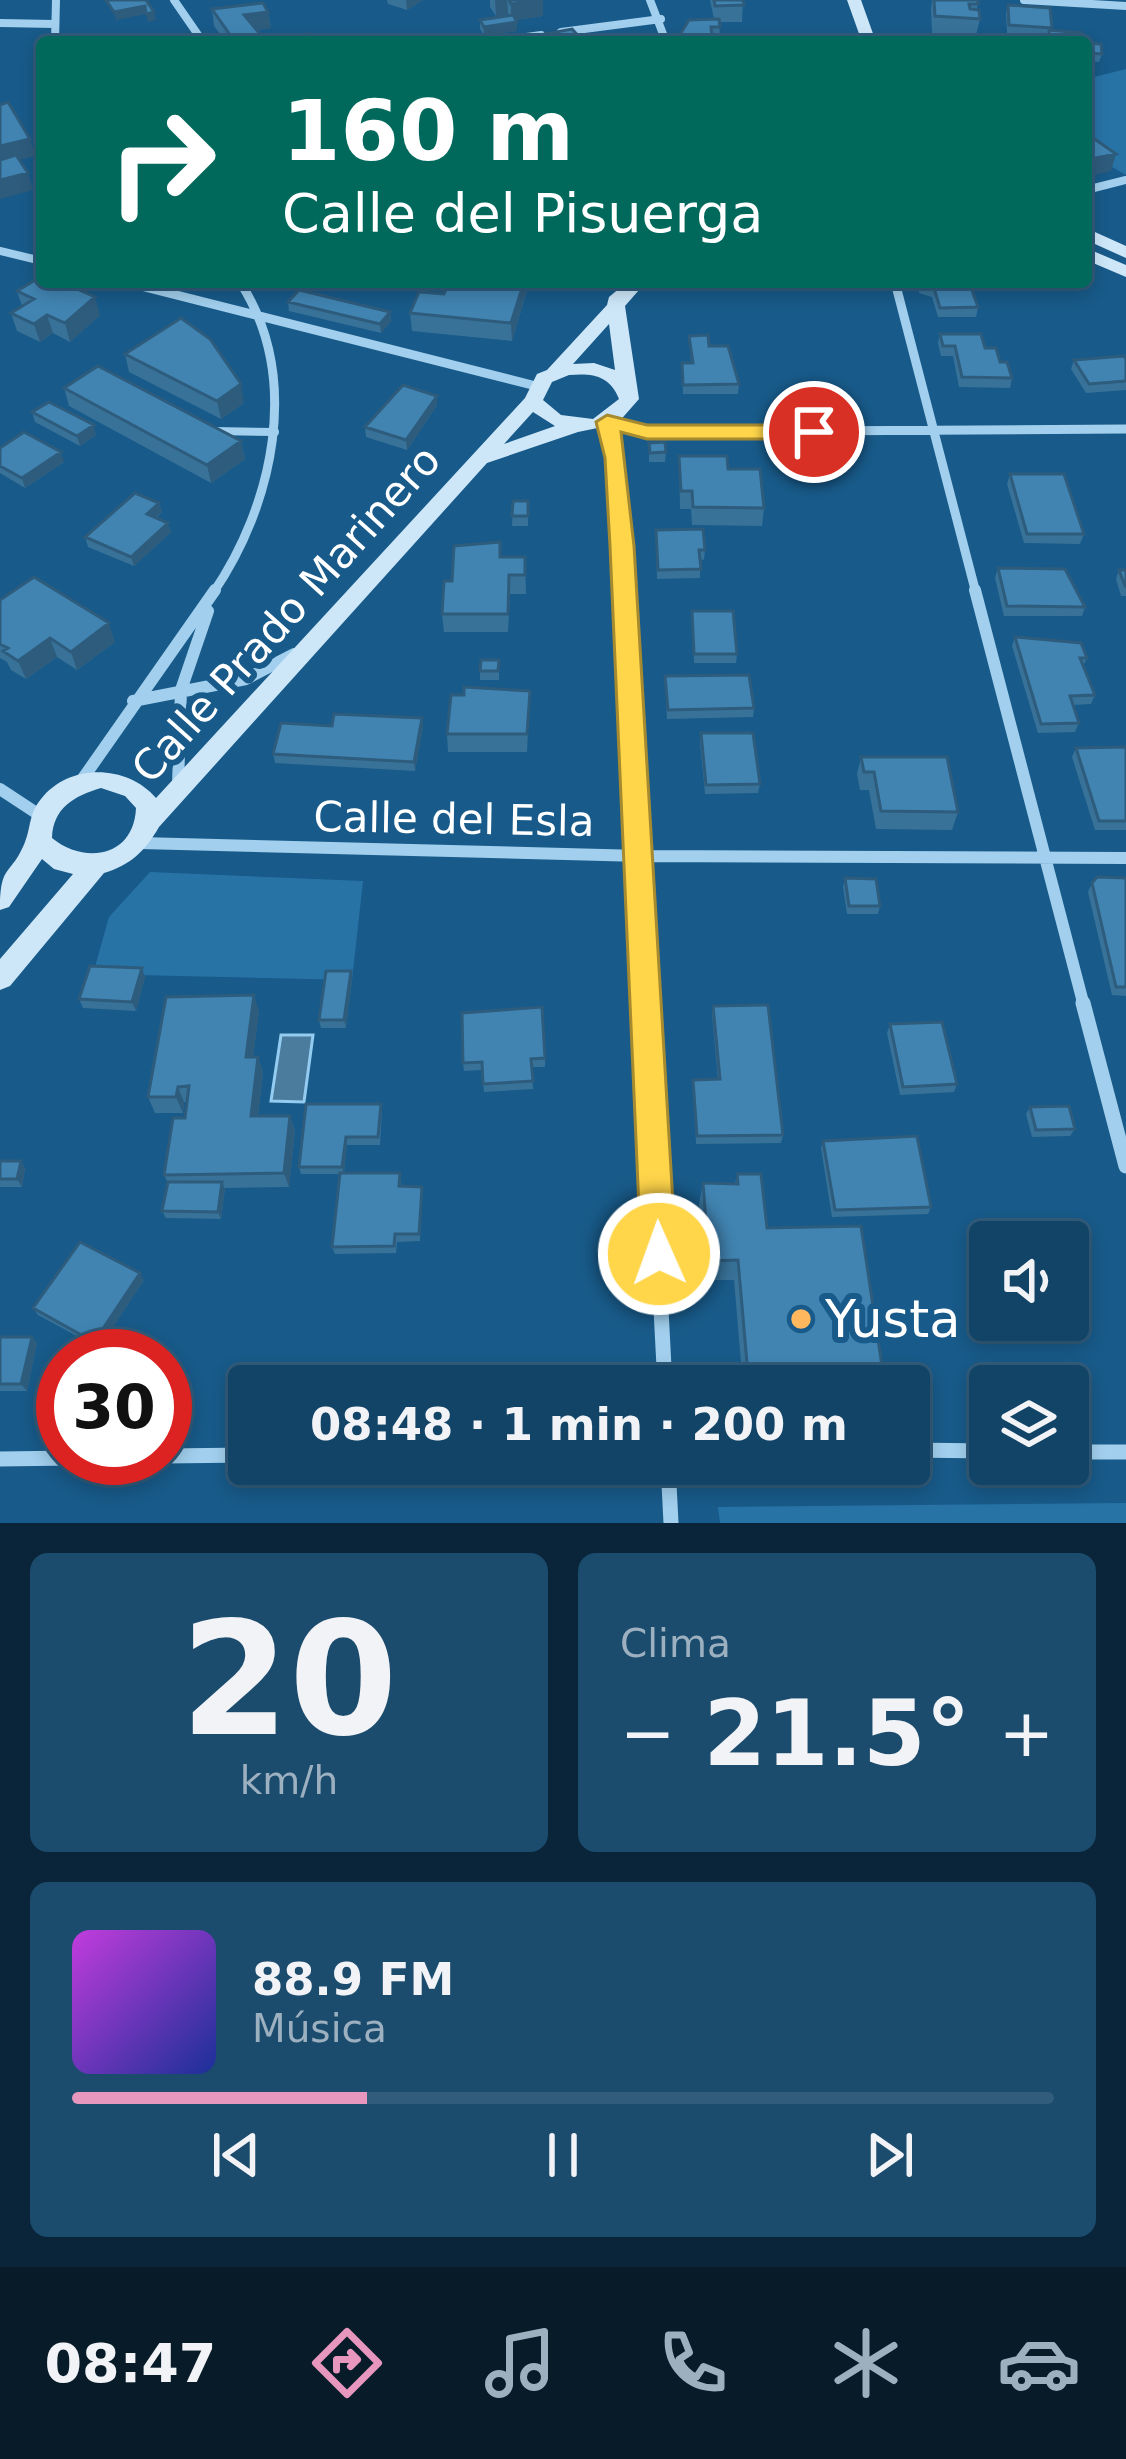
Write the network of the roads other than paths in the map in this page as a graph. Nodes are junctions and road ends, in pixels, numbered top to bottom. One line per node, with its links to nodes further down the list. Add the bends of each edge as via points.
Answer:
1 (56, 0): 9 (street)
2 (174, 0): 11 (street)
3 (650, 0): 7 (street)
4 (854, 0): 14 (street)
5 (1024, 0): 6 (street)
6 (1126, 6)
7 (661, 19): 12 (street); 13 (street)
8 (0, 23): 9 (street)
9 (54, 23): 10 (street)
10 (55, 36)
11 (199, 36)
12 (535, 36)
13 (661, 36)
14 (865, 36)
15 (1126, 180): 16 (street)
16 (1092, 188)
17 (1092, 236): 19 (street)
18 (0, 251): 21 (street)
19 (1126, 253)
20 (1092, 256): 22 (street)
21 (36, 260)
22 (1126, 272)
23 (149, 288): 27 (street)
24 (243, 288): 27 (street)
25 (897, 288): 36 (street)
26 (614, 291): 28 (street); 29 (street)
27 (259, 315): 30 (street); 35 (street)
28 (555, 372): 29 (street, via 597,369); 30 (street)
29 (627, 387): 31 (street, via 629,399)
30 (535, 393): 33 (street, via 556,422); 37 (street, Calle Prado Marinero)
31 (609, 421): 33 (street); 36 (street, via 647,432); 47 (street)
32 (196, 422): 35 (lane, via 216,432)
33 (577, 426): 37 (street, Calle Prado Marinero)
34 (1126, 429): 36 (street)
35 (274, 432): 38 (street, via 260,513)
36 (933, 432): 48 (street)
37 (478, 460): 39 (street, Calle Prado Marinero)
38 (212, 599): 40 (street); 41 (street)
39 (316, 643): 40 (street, via 246,679); 44 (street, Calle Prado Marinero)
40 (181, 690): 41 (street); 44 (street)
41 (133, 701): 42 (street)
42 (79, 784): 45 (street, via 56,797); 46 (street, via 101,779 139,789 149,803)
43 (0, 789): 45 (street)
44 (178, 794): 46 (street, Calle Prado Marinero)
45 (40, 829): 50 (street, via 50,857); 51 (street)
46 (145, 831): 47 (street, Calle del Esla); 50 (street, via 120,858)
47 (641, 856): 48 (street, Calle del Esla); 54 (street)
48 (1043, 858): 49 (street, Calle del Esla); 53 (street)
49 (1126, 858)
50 (94, 866): 52 (street)
51 (0, 899)
52 (0, 978)
53 (1126, 1166)
54 (664, 1365)
55 (930, 1450): 56 (street)
56 (969, 1451)
57 (1089, 1452): 58 (street)
58 (1126, 1452)
59 (228, 1455): 60 (street)
60 (192, 1456)
61 (0, 1459): 62 (street)
62 (36, 1459)
63 (669, 1485): 64 (street)
64 (671, 1523)

